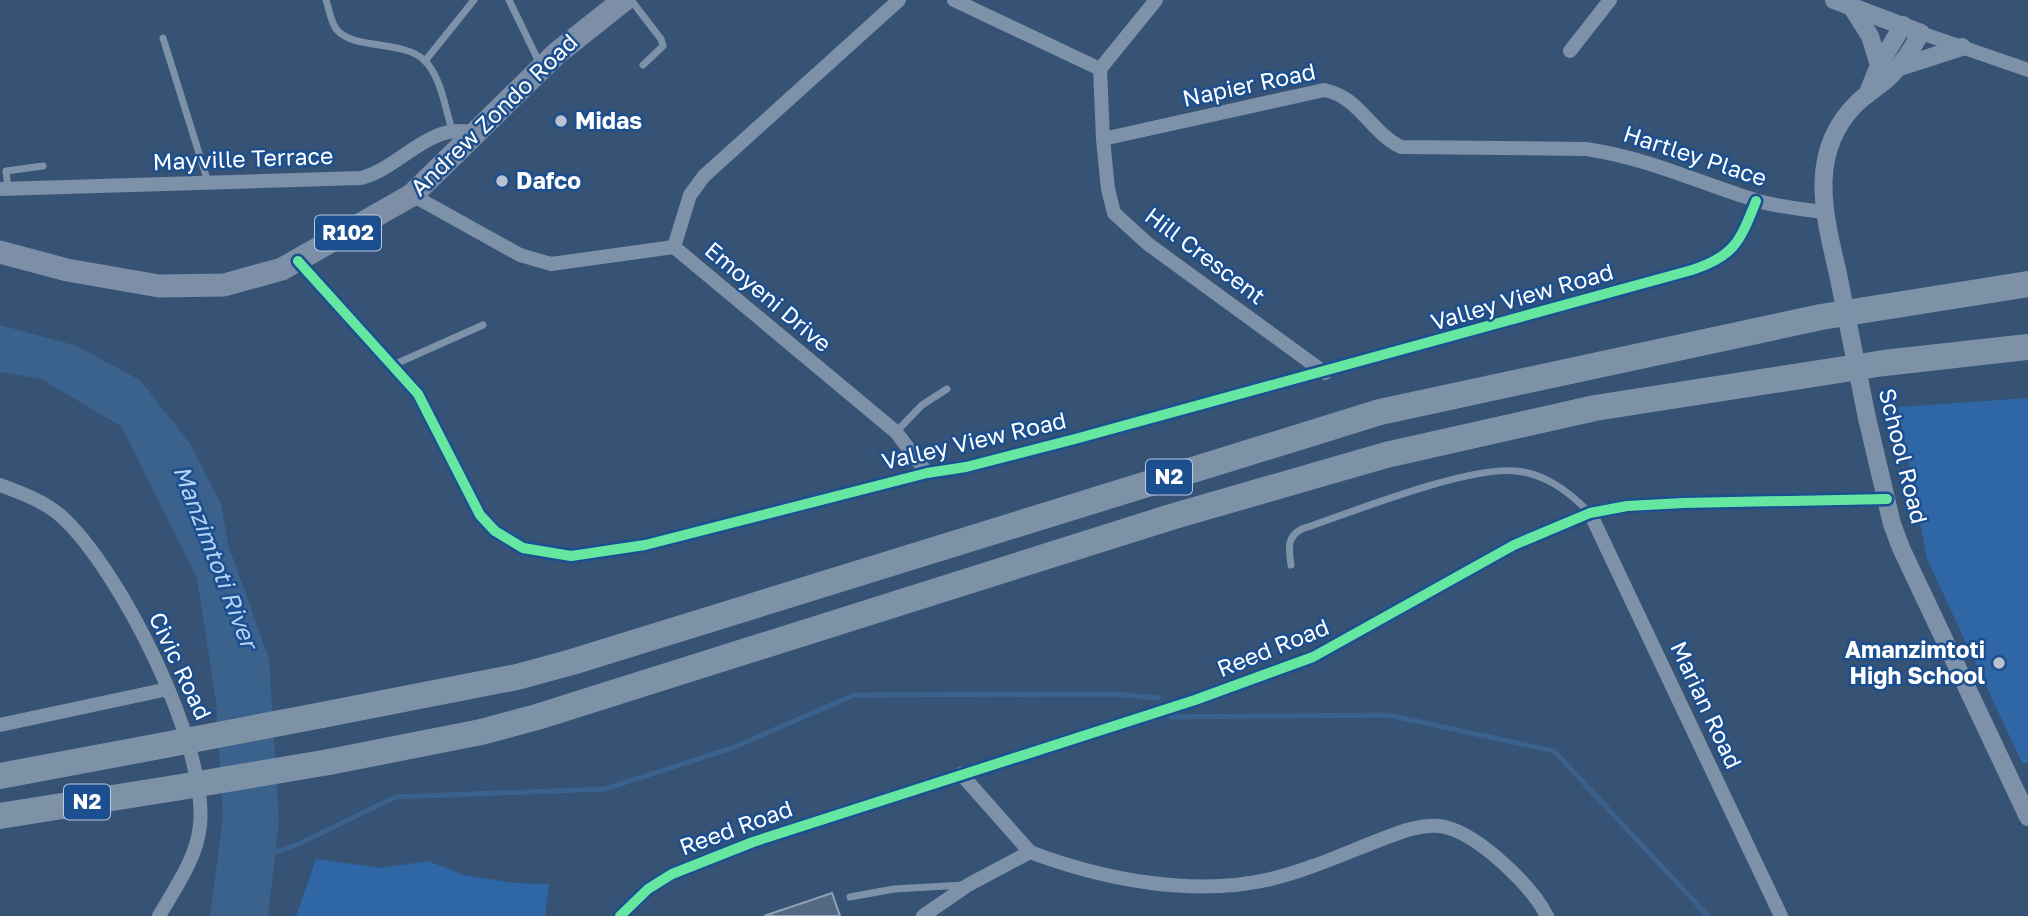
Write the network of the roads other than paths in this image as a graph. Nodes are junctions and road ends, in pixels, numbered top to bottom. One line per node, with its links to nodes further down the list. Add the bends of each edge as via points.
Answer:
1 (326, 0): 16 (lane, via 335,27 344,36 407,50)
2 (474, 0): 16 (lane)
3 (509, 0): 20 (lane)
4 (624, 0): 20 (main road, Andrew Zondo Road / R102)
5 (631, 0): 17 (lane, via 663,46)
6 (899, 0): 34 (street, Emoyeni Drive, via 704,176 690,195)
7 (954, 0): 21 (street)
8 (1156, 0): 21 (street)
9 (1611, 0): 15 (street)
10 (1843, 3): 11 (street); 18 (street, via 1870,36)
11 (1903, 25): 12 (street); 18 (street, School Road)
12 (1921, 33): 14 (street); 19 (street, School Road)
13 (163, 38): 29 (lane)
14 (1962, 47): 19 (street); 22 (street)
15 (1570, 51)
16 (425, 61): 24 (lane)
17 (643, 65)
18 (1879, 65): 23 (street, School Road)
19 (1900, 67): 23 (street, School Road)
20 (542, 68): 24 (main road, Andrew Zondo Road / R102)
21 (1100, 69): 25 (street, Hill Crescent)
22 (2028, 70)
23 (1867, 95): 33 (street, School Road, via 1849,112 1826,154 1821,181)
24 (463, 131): 29 (street, Mayville Terrace, via 435,136 383,170 361,178); 31 (main road, Andrew Zondo Road / R102)
25 (1103, 139): 26 (street, Napier Road, via 1324,90 1355,104 1392,143); 41 (street, Hill Crescent, via 1109,196 1120,221)
26 (1427, 149): 32 (street, Hartley Place, via 1586,149 1667,167)
27 (43, 166): 28 (lane)
28 (3, 171): 30 (lane)
29 (209, 183): 30 (street, Mayville Terrace)
30 (4, 189)
31 (412, 195): 34 (street, via 520,255 551,264); 36 (main road, Andrew Zondo Road / R102)
32 (1756, 201): 33 (street, Hartley Place); 41 (street, Valley View Road, via 1733,248 1718,261)
33 (1824, 212): 46 (street, School Road, bridge)
34 (674, 247): 43 (street, Emoyeni Drive)
35 (0, 252): 36 (main road, Andrew Zondo Road / R102, via 119,280 182,287 244,281)
36 (298, 261): 40 (street, Valley View Road)
37 (2028, 284): 52 (highway, N2, bridge, via 1821,317 1380,412 517,677)
38 (483, 325): 40 (lane)
39 (2028, 347): 53 (highway, N2, bridge, via 1884,363 1595,408 1386,455 1158,521 537,717 329,762)
40 (391, 366): 44 (street, Valley View Road, via 426,408 480,515 511,543 537,552 571,556 645,545)
41 (1325, 373): 44 (street, Valley View Road, via 979,464)
42 (947, 389): 43 (lane, via 922,405)
43 (896, 432): 44 (street, Emoyeni Drive)
44 (927, 473)
45 (0, 485): 49 (street, Civic Road, via 46,505 88,545 126,606)
46 (1887, 499): 47 (street, Reed Road, via 1683,503); 54 (street, School Road, via 1906,559)
47 (1590, 513): 48 (lane, via 1569,493 1541,478 1517,471 1492,472 1302,528 1289,541); 51 (street, Reed Road, via 1514,545 1313,657 1207,696); 62 (street, Marian Road)
48 (1292, 565)
49 (168, 689): 50 (street); 58 (street, Civic Road, via 191,746 200,824 191,857)
50 (0, 725)
51 (961, 774): 55 (street); 59 (street, Reed Road, via 753,842 671,874)
52 (0, 776)
53 (0, 816)
54 (2028, 817)
55 (1030, 852): 56 (street); 61 (street, via 1093,871 1217,888 1275,878 1407,830 1446,827 1510,870)
56 (968, 885): 57 (lane, via 894,889); 60 (street)
57 (850, 897)
58 (159, 916)
59 (620, 916)
60 (923, 916)
61 (1547, 916)
62 (1782, 916)

